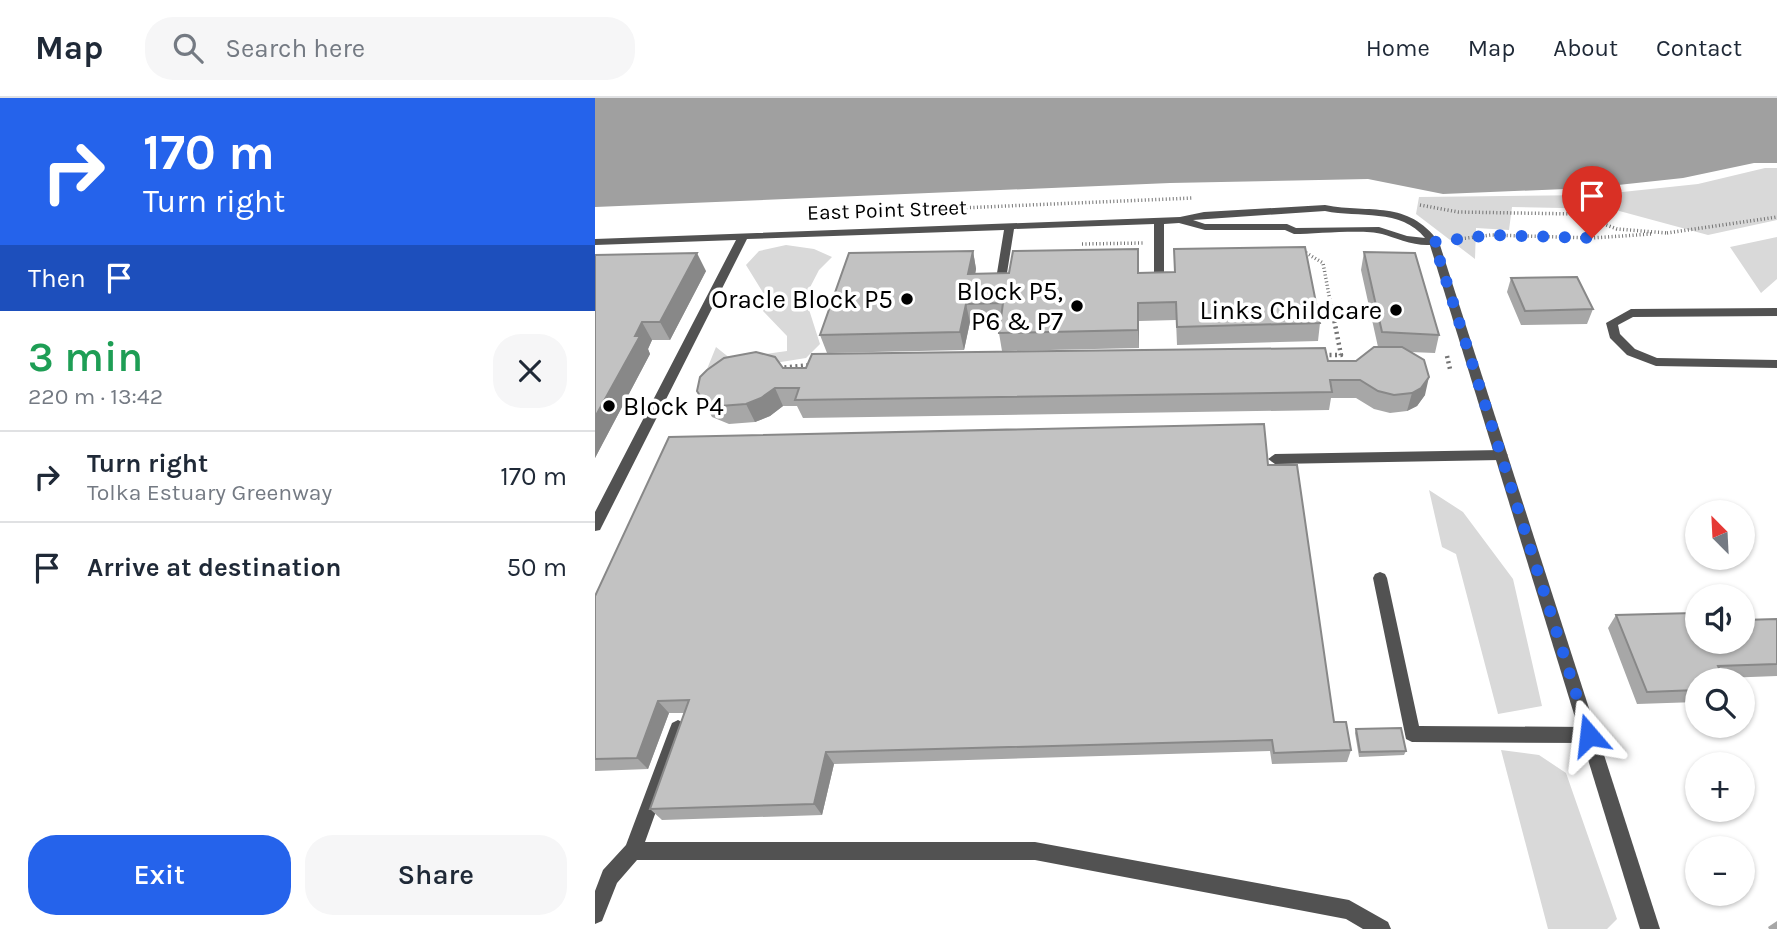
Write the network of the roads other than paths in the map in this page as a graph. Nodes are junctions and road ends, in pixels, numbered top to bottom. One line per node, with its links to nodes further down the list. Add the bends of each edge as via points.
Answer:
1 (1180, 220): 2 (street, East Point Street); 6 (street, via 1205,226 1287,227 1294,231 1379,230); 6 (street, via 1204,215 1383,212 1425,228)
2 (1159, 221): 3 (street, East Point Street); 8 (street)
3 (1010, 225): 4 (street, East Point Street); 7 (street)
4 (744, 235): 5 (street, East Point Street); 13 (street)
5 (595, 242)
6 (1434, 242): 11 (street)
7 (1002, 273)
8 (1159, 276)
9 (1777, 312): 10 (street, via 1631,313 1612,323 1614,335 1631,352 1656,362)
10 (1777, 364)
11 (1501, 455): 12 (street); 16 (street)
12 (1275, 459)
13 (595, 526)
14 (1380, 578): 16 (street, via 1412,734)
15 (678, 728): 17 (street)
16 (1589, 735): 20 (street)
17 (632, 851): 18 (street, via 610,877); 19 (street, via 1035,851 1349,910)
18 (595, 914)
19 (1381, 929)
20 (1650, 929)

